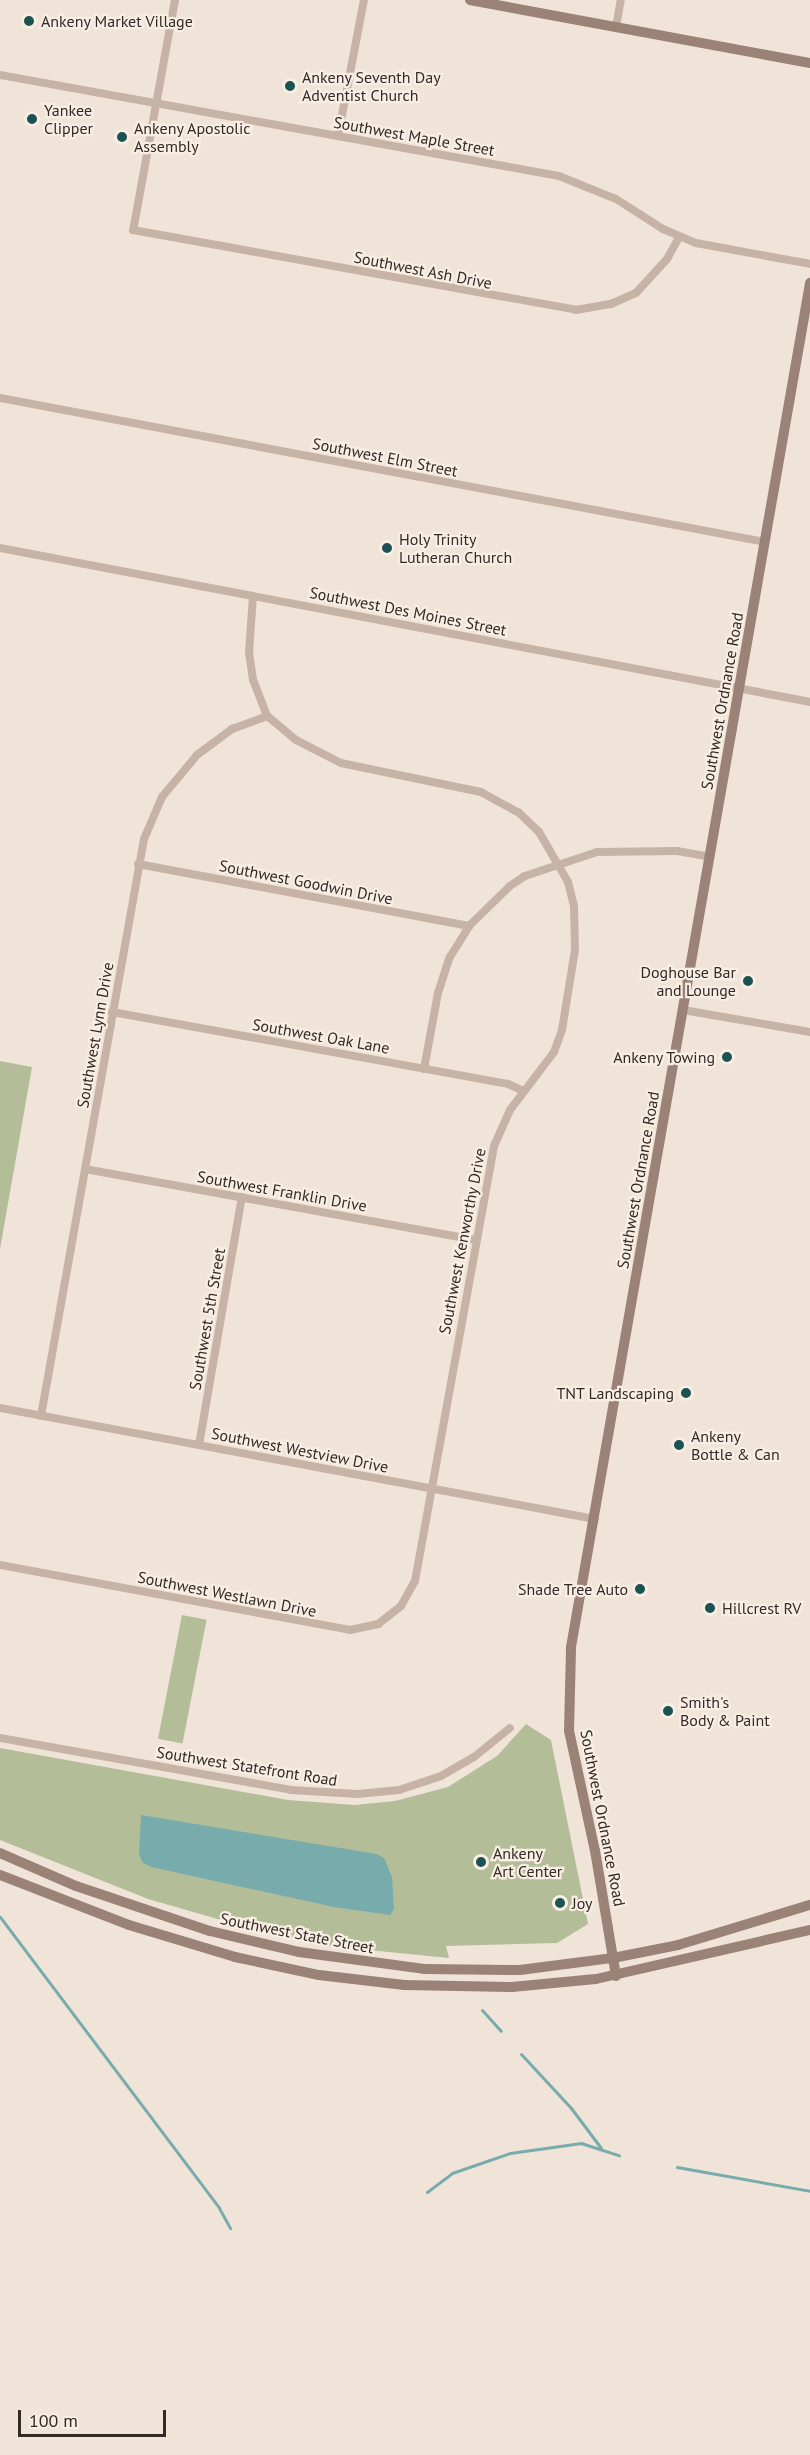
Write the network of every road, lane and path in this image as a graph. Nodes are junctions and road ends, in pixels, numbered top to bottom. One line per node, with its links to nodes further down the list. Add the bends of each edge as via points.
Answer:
1 (175, 0): 8 (street)
2 (364, 0): 9 (street)
3 (470, 0): 5 (street)
4 (621, 0): 5 (street)
5 (616, 27): 6 (street)
6 (810, 63)
7 (0, 75): 8 (street, Southwest Maple Street)
8 (156, 104): 9 (street, Southwest Maple Street); 10 (street, Southwest Ash Drive, via 134,230 576,310 611,304 636,292 667,259)
9 (338, 136): 10 (street, Southwest Maple Street, via 559,176 616,199)
10 (679, 237): 11 (street, Southwest Maple Street, via 709,248)
11 (810, 264)
12 (810, 283): 14 (street, Southwest Ordnance Road)
13 (0, 398): 14 (street, Southwest Elm Street)
14 (765, 542): 17 (street, Southwest Ordnance Road)
15 (0, 548): 16 (street, Southwest Des Moines Street)
16 (253, 596): 17 (street, Southwest Des Moines Street); 19 (street, via 249,653 253,680)
17 (740, 687): 18 (street, Southwest Des Moines Street); 20 (street, Southwest Ordnance Road)
18 (810, 702)
19 (267, 716): 21 (street, Southwest Kenworthy Drive, via 310,749 340,763 495,798 539,832); 22 (street, Southwest Lynn Drive, via 252,719 214,741 175,778 152,818)
20 (710, 856): 21 (street, via 620,849); 24 (street, Southwest Ordnance Road)
21 (558, 863): 23 (street, via 510,886); 28 (street, Southwest Kenworthy Drive, via 574,906 575,950 562,1030 554,1052)
22 (138, 864): 23 (street, Southwest Goodwin Drive); 25 (street, Southwest Lynn Drive)
23 (468, 926): 27 (street, via 443,975)
24 (683, 1010): 26 (street); 36 (street, Southwest Ordnance Road)
25 (112, 1012): 27 (street, Southwest Oak Lane); 29 (street, Southwest Lynn Drive)
26 (810, 1032)
27 (424, 1069): 28 (street, Southwest Oak Lane, via 508,1084)
28 (524, 1091): 31 (street, Southwest Kenworthy Drive, via 494,1146)
29 (85, 1169): 30 (street, Southwest Franklin Drive); 33 (street, Southwest Lynn Drive)
30 (242, 1197): 31 (street, Southwest Franklin Drive); 34 (street, Southwest 5th Street)
31 (475, 1240): 35 (street, Southwest Kenworthy Drive)
32 (0, 1408): 33 (street, Southwest Westview Drive)
33 (41, 1416): 34 (street, Southwest Westview Drive)
34 (199, 1445): 35 (street, Southwest Westview Drive)
35 (432, 1488): 36 (street, Southwest Westview Drive); 38 (street, Southwest Kenworthy Drive)
36 (595, 1519): 45 (street, Southwest Ordnance Road, via 571,1647 567,1703 573,1759 595,1851)
37 (0, 1565): 38 (street, Southwest Westlawn Drive, via 350,1630 378,1624 401,1606)
38 (418, 1567)
39 (510, 1728): 40 (street, Southwest Statefront Road, via 474,1757 441,1776 399,1790 358,1794 291,1790)
40 (0, 1738)
41 (0, 1854): 45 (street, Southwest State Street, via 176,1921 357,1962 490,1971)
42 (0, 1875): 46 (street, Southwest State Street, via 140,1929 235,1957 319,1975 476,1988)
43 (810, 1905): 45 (street, Southwest State Street, via 678,1945)
44 (810, 1930): 46 (street, Southwest State Street)
45 (613, 1958): 46 (street, Southwest Ordnance Road)
46 (616, 1976)

